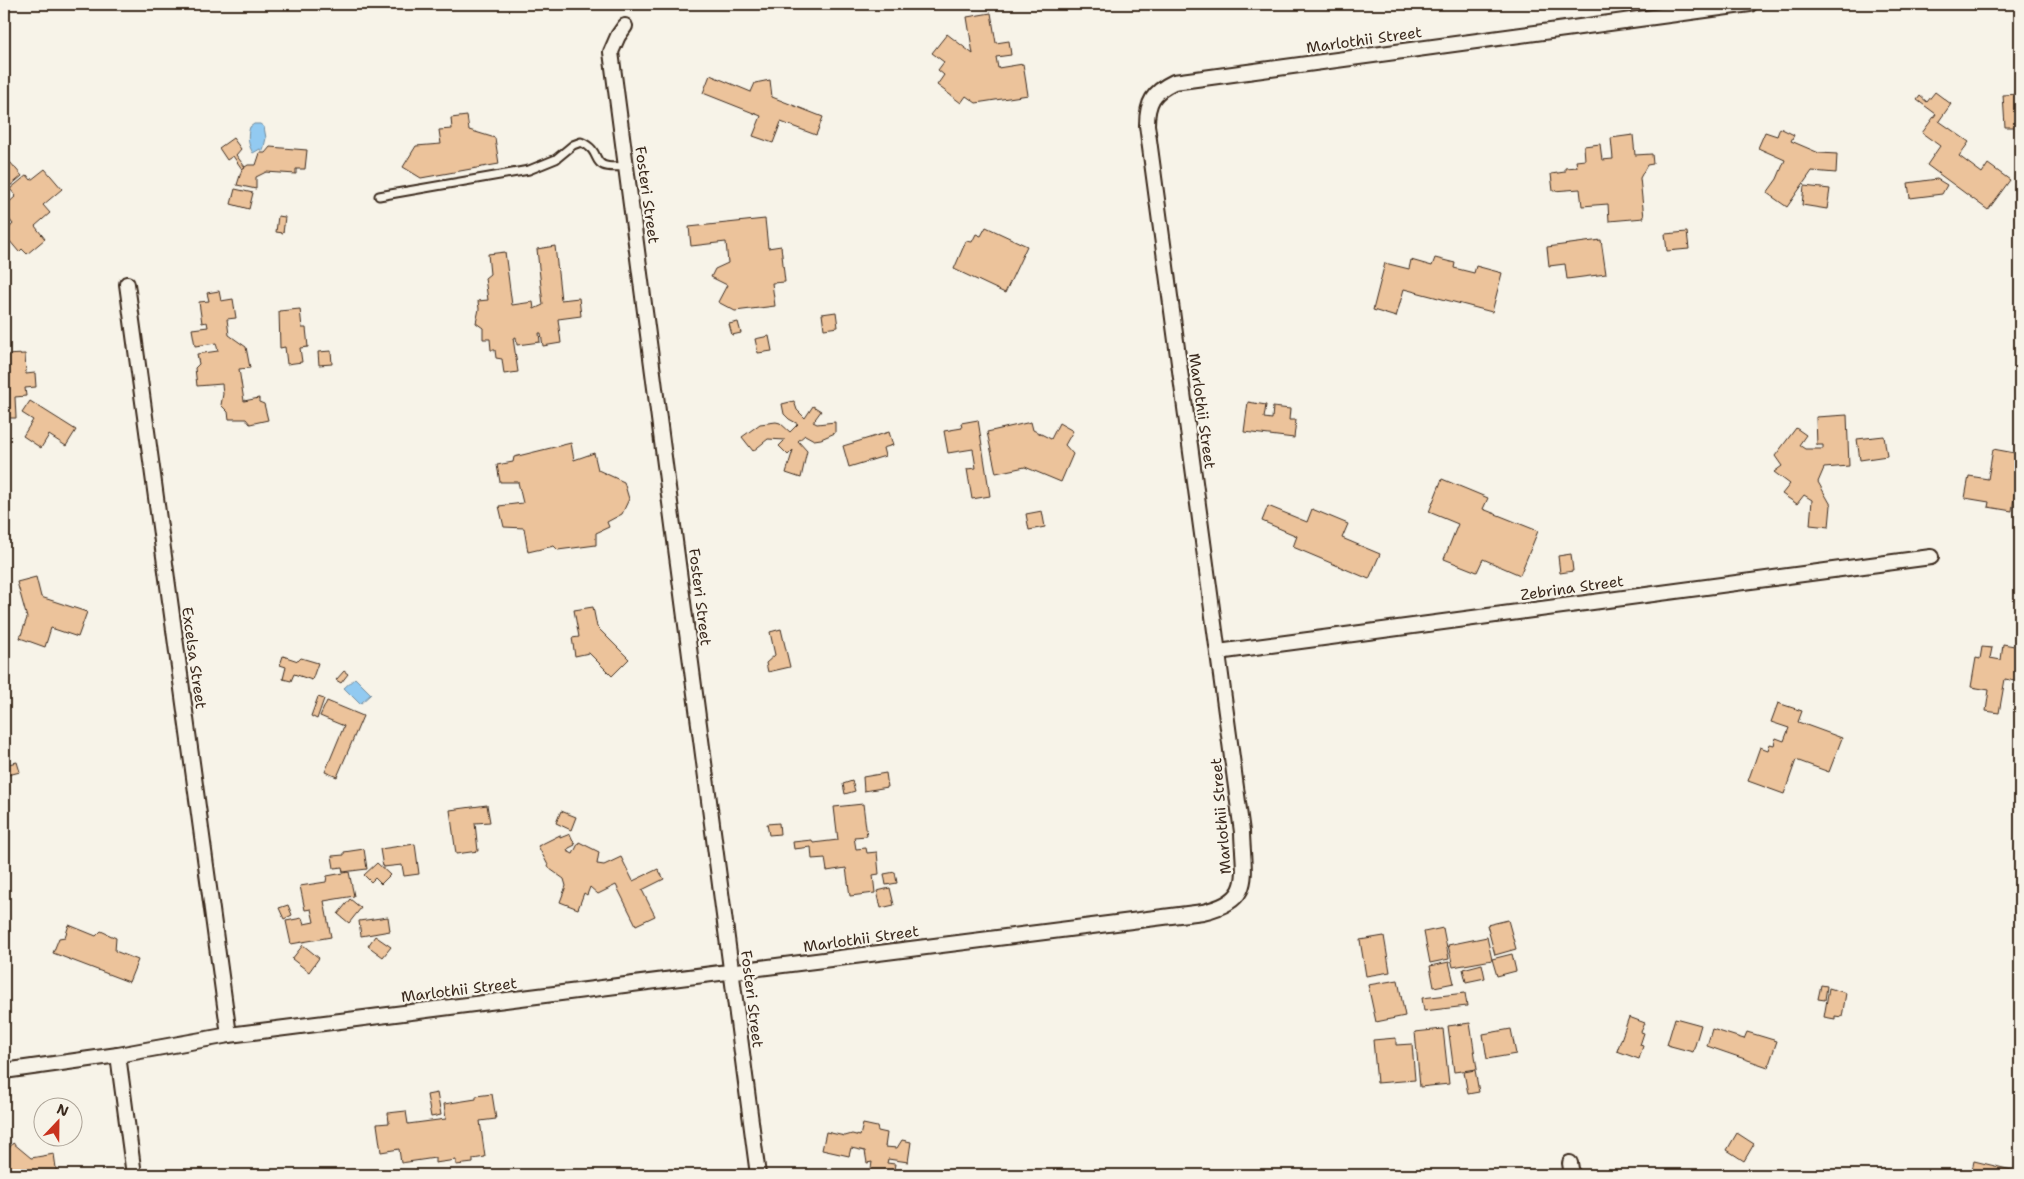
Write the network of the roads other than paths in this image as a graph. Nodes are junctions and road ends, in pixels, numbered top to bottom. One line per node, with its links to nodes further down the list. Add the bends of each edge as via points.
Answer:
1 (1750, 4): 2 (street, Marlothii Street)
2 (1716, 6): 8 (street, Marlothii Street, via 1174,82 1153,98 1148,107 1147,125)
3 (625, 26): 4 (street, Fosteri Street, via 612,52)
4 (626, 166): 5 (lane, via 603,167 588,145 581,142 556,159 529,170); 9 (street, Fosteri Street)
5 (379, 196)
6 (127, 284): 10 (street, Excelsa Street)
7 (1931, 557): 8 (street, Zebrina Street)
8 (1218, 652): 9 (street, Marlothii Street, via 1242,832 1243,884 1238,895 1228,904 1203,912)
9 (732, 972): 10 (street, Marlothii Street); 14 (street, Fosteri Street)
10 (229, 1036): 11 (street, Marlothii Street)
11 (118, 1055): 12 (street, Marlothii Street); 13 (street)
12 (4, 1071)
13 (134, 1175)
14 (758, 1175)

